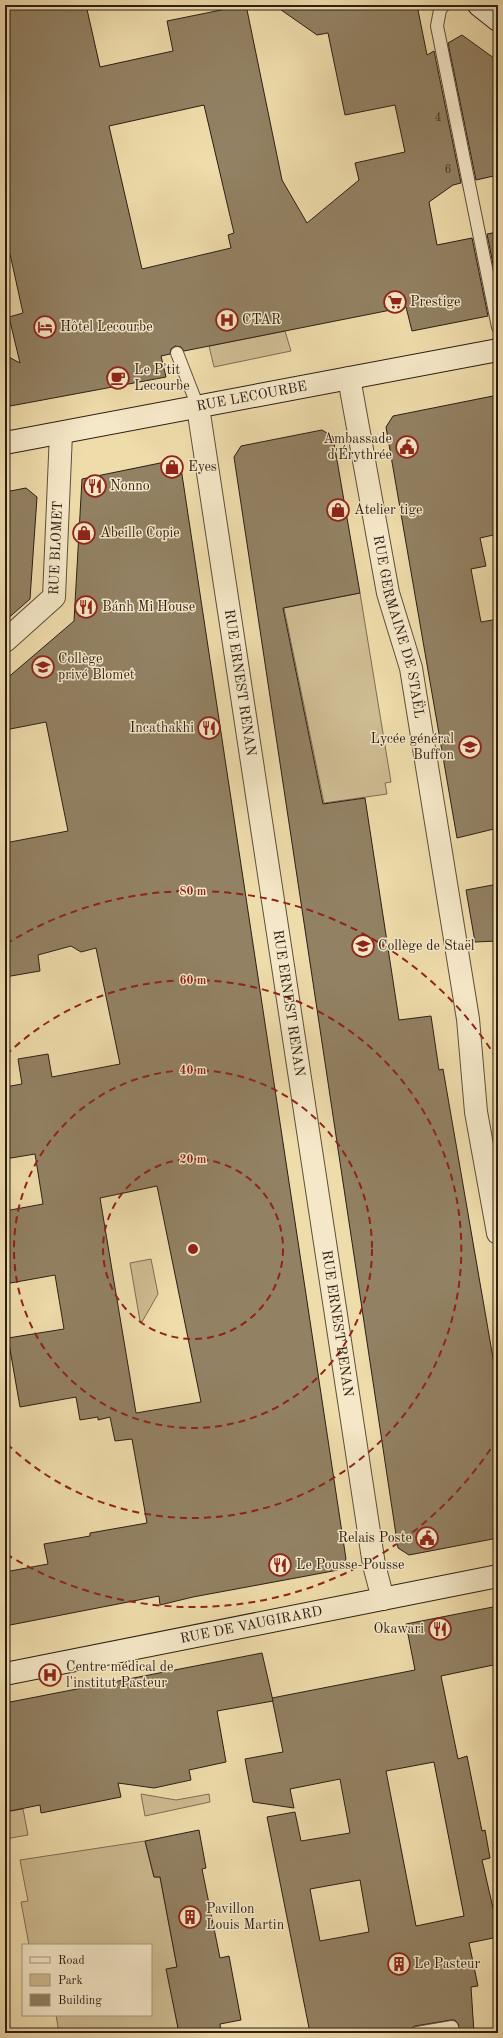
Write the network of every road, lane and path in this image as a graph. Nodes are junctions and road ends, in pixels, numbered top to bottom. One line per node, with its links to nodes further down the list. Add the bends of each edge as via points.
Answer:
1 (444, 5): 4 (lane, via 440,10 437,26)
2 (479, 5): 3 (street)
3 (498, 20)
4 (498, 327)
5 (498, 350): 7 (street, RUE LECOURBE)
6 (177, 353): 8 (lane)
7 (349, 378): 8 (street, RUE LECOURBE); 12 (street, RUE GERMAINE DE STAËL, via 388,593 411,668 468,1019 476,1112)
8 (198, 407): 9 (street, RUE LECOURBE); 14 (street, RUE ERNEST RENAN, via 374,1565)
9 (61, 433): 10 (street, RUE LECOURBE); 11 (street, RUE BLOMET, via 54,597)
10 (5, 443)
11 (5, 641)
12 (498, 1233)
13 (498, 1576): 14 (street, RUE DE VAUGIRARD)
14 (383, 1599): 15 (street, RUE DE VAUGIRARD)
15 (5, 1674)
16 (452, 2027): 17 (lane)
17 (417, 2033)

